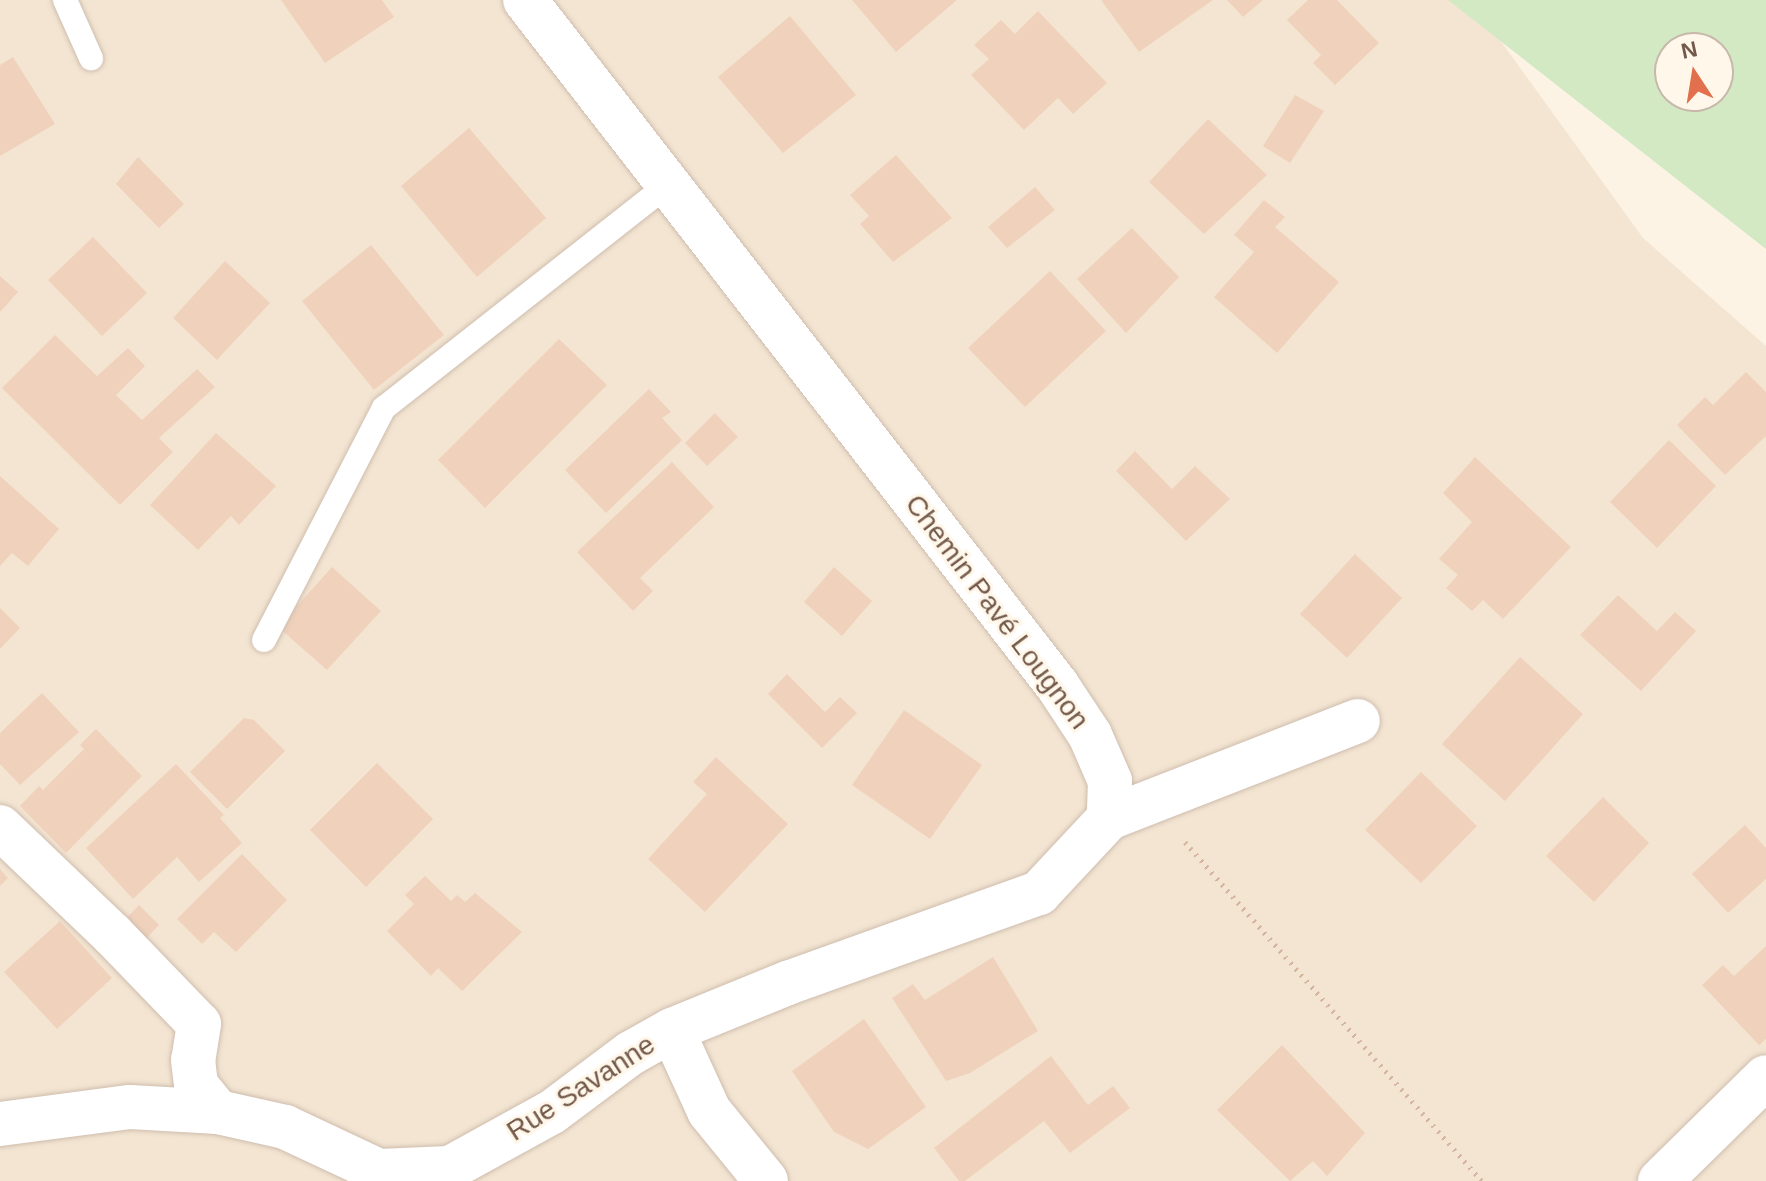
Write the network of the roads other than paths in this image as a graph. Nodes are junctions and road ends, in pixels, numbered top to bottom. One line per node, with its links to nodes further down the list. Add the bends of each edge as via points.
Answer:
1 (65, 0): 3 (lane)
2 (525, 0): 4 (street, Chemin Pavé Lougnon)
3 (91, 58)
4 (667, 185): 5 (lane, via 384,408); 7 (street, Chemin Pavé Lougnon, via 1057,685 1090,735 1110,781)
5 (264, 640)
6 (1358, 721): 7 (street)
7 (1109, 818): 9 (street, via 1039,893)
8 (0, 827): 11 (street, via 199,1024 193,1060 196,1085)
9 (672, 1030): 11 (street, Rue Savanne, via 631,1053 552,1112 450,1168 379,1171 285,1127); 13 (street, via 709,1111)
10 (1766, 1077): 14 (street)
11 (218, 1112): 12 (street, Rue Savanne, via 130,1107)
12 (0, 1124)
13 (766, 1181)
14 (1660, 1181)

